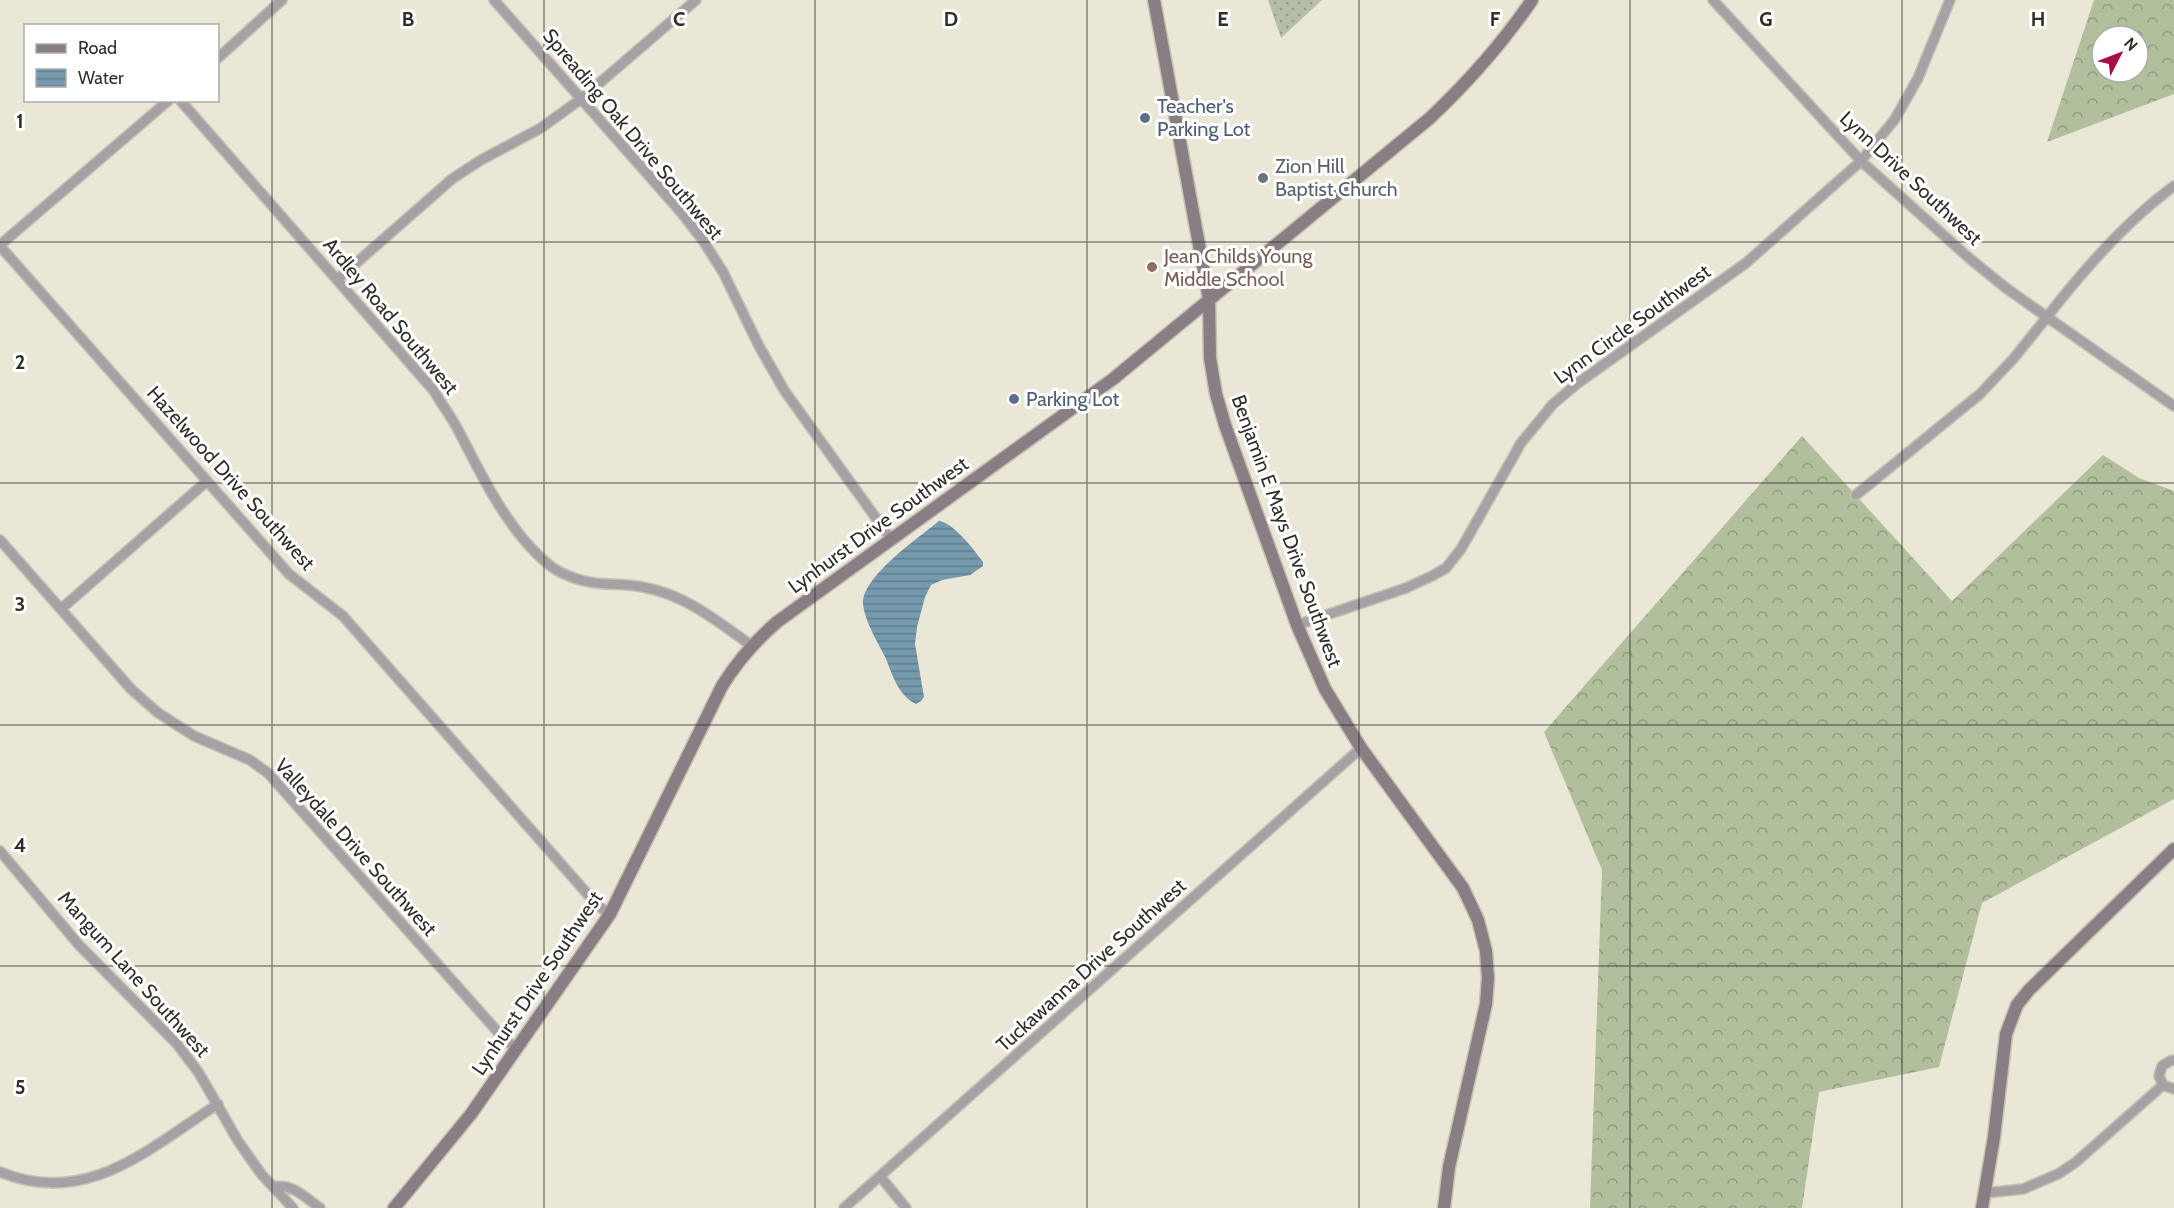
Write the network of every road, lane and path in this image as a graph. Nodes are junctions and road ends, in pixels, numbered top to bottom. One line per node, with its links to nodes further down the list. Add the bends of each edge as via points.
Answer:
1 (282, 0): 8 (street)
2 (494, 0): 9 (street, Spreading Oak Drive Southwest)
3 (696, 0): 9 (street)
4 (1154, 0): 16 (street, Benjamin E Mays Drive Southwest)
5 (1532, 0): 16 (street, Lynhurst Drive Southwest, via 1493,53 1430,118)
6 (1713, 0): 12 (street, Lynn Drive Southwest)
7 (1950, 0): 12 (street, Lynn Circle Southwest, via 1901,109)
8 (219, 57)
9 (581, 99): 15 (street, via 541,128 452,178); 21 (street, Spreading Oak Drive Southwest, via 702,239 784,390)
10 (167, 102): 14 (street)
11 (182, 102): 15 (street, Ardley Road Southwest)
12 (1861, 161): 17 (street, Lynn Drive Southwest, via 1969,258); 24 (street, Lynn Circle Southwest, via 1746,262 1553,404 1521,443 1461,549 1446,568 1406,588)
13 (2174, 186): 17 (street, via 2093,260)
14 (0, 245): 19 (street, Hazelwood Drive Southwest)
15 (338, 279): 25 (street, Ardley Road Southwest, via 434,391 493,499 538,556 583,582 645,587 675,596)
16 (1209, 299): 21 (street, Lynhurst Drive Southwest, via 1113,379); 24 (street, Benjamin E Mays Drive Southwest, via 1210,358 1216,394)
17 (2047, 317): 18 (street, Lynn Drive Southwest); 20 (street, via 1980,394)
18 (2174, 406)
19 (207, 481): 23 (street); 29 (street, Hazelwood Drive Southwest, via 289,574 342,616 598,906)
20 (1856, 495)
21 (891, 539): 25 (street, Lynhurst Drive Southwest)
22 (0, 540): 23 (street, Valleydale Drive Southwest)
23 (61, 609): 30 (street, Valleydale Drive Southwest, via 157,712 194,736 250,760 268,773)
24 (1297, 625): 26 (street, Benjamin E Mays Drive Southwest, via 1325,689)
25 (751, 645): 29 (street, Lynhurst Drive Southwest, via 722,686)
26 (1361, 748): 36 (street, Tuckawanna Drive Southwest); 44 (street, Benjamin E Mays Drive Southwest, via 1463,888 1478,920 1486,951 1486,1004 1449,1167)
27 (2174, 849): 38 (street, via 2017,1005 2006,1034)
28 (0, 851): 34 (street, Mangum Lane Southwest, via 80,945 177,1044)
29 (610, 914): 30 (street, Lynhurst Drive Southwest)
30 (517, 1050): 41 (street, Lynhurst Drive Southwest, via 471,1114)
31 (2174, 1060): 32 (street, via 2164,1063 2159,1070)
32 (2163, 1085): 33 (street); 38 (street, via 2058,1174 2023,1189)
33 (2174, 1089)
34 (218, 1104): 35 (street, via 116,1170 84,1181 48,1184); 37 (street, Mangum Lane Southwest, via 238,1142)
35 (0, 1172)
36 (880, 1176): 42 (street, Tuckawanna Drive Southwest); 43 (street)
37 (273, 1187): 39 (street, Mangum Lane Southwest); 40 (street, via 291,1187)
38 (1985, 1193): 45 (street)
39 (293, 1208)
40 (320, 1208)
41 (394, 1208)
42 (844, 1208)
43 (906, 1208)
44 (1444, 1208)
45 (1982, 1208)

